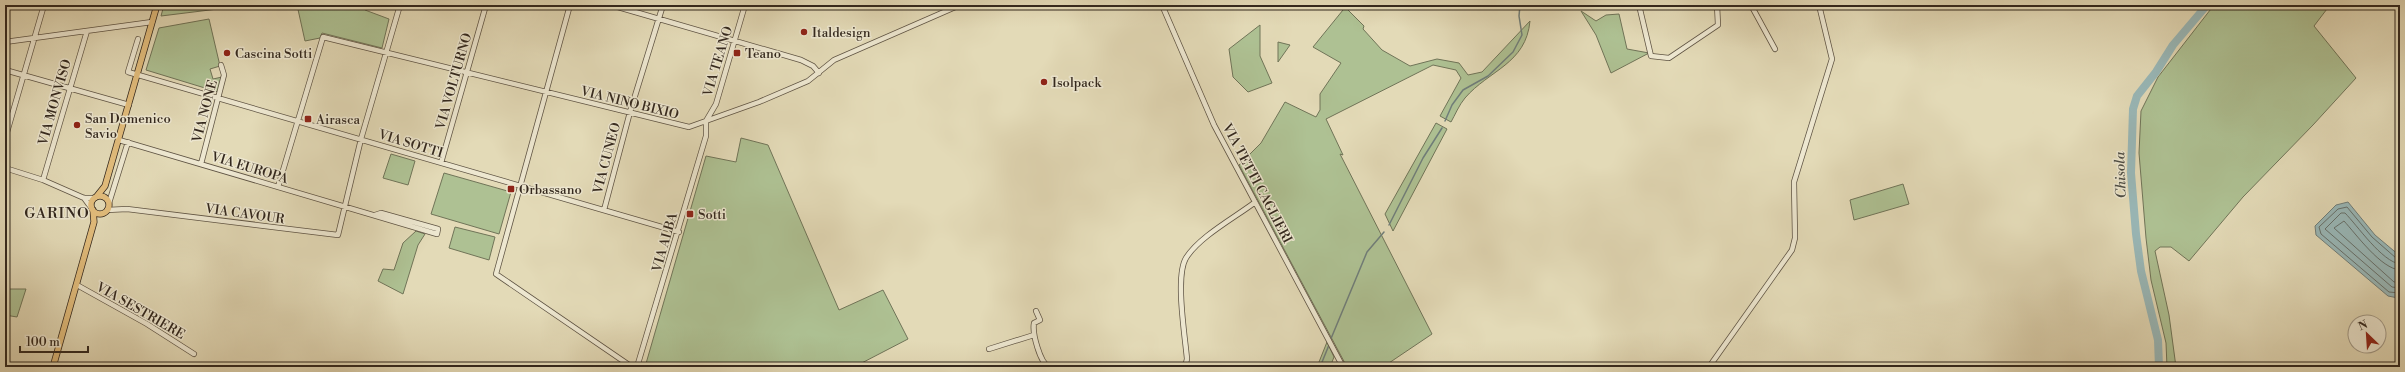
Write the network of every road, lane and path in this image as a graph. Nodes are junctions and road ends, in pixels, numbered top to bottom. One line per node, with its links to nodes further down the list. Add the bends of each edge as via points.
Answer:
1 (44, 5): 18 (street)
2 (157, 5): 16 (main road)
3 (400, 5): 23 (street)
4 (486, 5): 26 (street, VIA VOLTURNO)
5 (570, 5): 31 (street)
6 (611, 5): 15 (street)
7 (663, 5): 15 (street, VIA CUNEO)
8 (745, 5): 21 (street, VIA TEANO)
9 (960, 5): 27 (street, VIA NINO BIXIO, via 834,60)
10 (1162, 5): 51 (street, VIA TETTI CAGLIERI, via 1214,124)
11 (1639, 5): 12 (street, via 1651,56 1669,58 1718,25)
12 (1717, 5)
13 (1751, 5): 22 (street)
14 (1819, 5): 71 (street, via 1832,59 1795,176 1795,238 1792,250)
15 (659, 20): 21 (street); 34 (street, VIA CUNEO)
16 (152, 22): 17 (street); 29 (main road)
17 (87, 31): 18 (street); 30 (street, VIA MONVISO)
18 (34, 38): 20 (street); 28 (street)
19 (138, 39): 29 (street, via 128,72)
20 (5, 42)
21 (734, 42): 27 (street, via 810,63); 35 (street, VIA TEANO, via 716,104)
22 (1775, 49)
23 (387, 52): 26 (street, VIA NINO BIXIO); 36 (street, VIA NINO BIXIO, via 323,37); 38 (street)
24 (221, 64): 32 (street, VIA NONE, via 224,75)
25 (5, 70): 28 (street)
26 (467, 73): 31 (street, VIA NINO BIXIO); 41 (street, VIA VOLTURNO)
27 (819, 73): 35 (street, VIA NINO BIXIO, via 808,81 759,102)
28 (24, 75): 30 (street); 37 (street)
29 (138, 75): 32 (street, VIA SOTTI); 33 (main road)
30 (70, 88): 33 (street); 44 (street, VIA MONVISO)
31 (546, 93): 34 (street, VIA NINO BIXIO); 46 (street)
32 (219, 99): 36 (street, VIA SOTTI); 42 (street, VIA NONE)
33 (129, 106): 39 (main road)
34 (630, 112): 35 (street, VIA NINO BIXIO, via 689,127); 55 (street, VIA CUNEO)
35 (706, 121): 59 (street, VIA ALBA, via 706,136)
36 (298, 122): 38 (street, VIA SOTTI); 47 (street)
37 (5, 139)
38 (361, 139): 41 (street, VIA SOTTI); 52 (street, via 344,202)
39 (119, 140): 40 (street, VIA EUROPA); 45 (main road)
40 (128, 142): 42 (street, VIA EUROPA); 50 (street)
41 (442, 163): 46 (street, VIA SOTTI)
42 (201, 164): 47 (street, VIA EUROPA)
43 (5, 168): 44 (street)
44 (43, 180): 49 (street)
45 (105, 186): 48 (main road); 50 (main road)
46 (520, 186): 55 (street, VIA SOTTI); 66 (street, via 496,274)
47 (278, 187): 52 (street, VIA EUROPA)
48 (96, 197): 49 (street); 50 (main road, via 104,197); 54 (main road, via 92,202)
49 (84, 198): 54 (street)
50 (108, 202): 53 (street); 56 (main road)
51 (1254, 203): 69 (street, via 1197,245 1185,259 1181,285 1187,359); 70 (street, VIA TETTI CAGLIERI)
52 (346, 206): 53 (street, VIA CAVOUR, via 336,236); 57 (street, VIA EUROPA)
53 (120, 209): 56 (street)
54 (93, 210): 56 (main road); 58 (main road)
55 (604, 210): 59 (street, VIA SOTTI)
56 (105, 212): 58 (main road)
57 (375, 215): 57 (street, VIA EUROPA, via 437,234 438,229 381,213)
58 (94, 222): 60 (main road, VIA SESTRIERE)
59 (679, 232): 67 (street, VIA ALBA)
60 (77, 285): 64 (street, VIA SESTRIERE); 65 (main road, VIA SESTRIERE)
61 (1036, 311): 62 (street, via 1040,320 1034,323)
62 (1034, 335): 63 (street); 68 (street, via 1042,361)
63 (989, 349)
64 (194, 354)
65 (53, 367)
66 (632, 367)
67 (638, 367)
68 (1049, 367)
69 (1185, 367)
70 (1343, 367)
71 (1709, 367)

